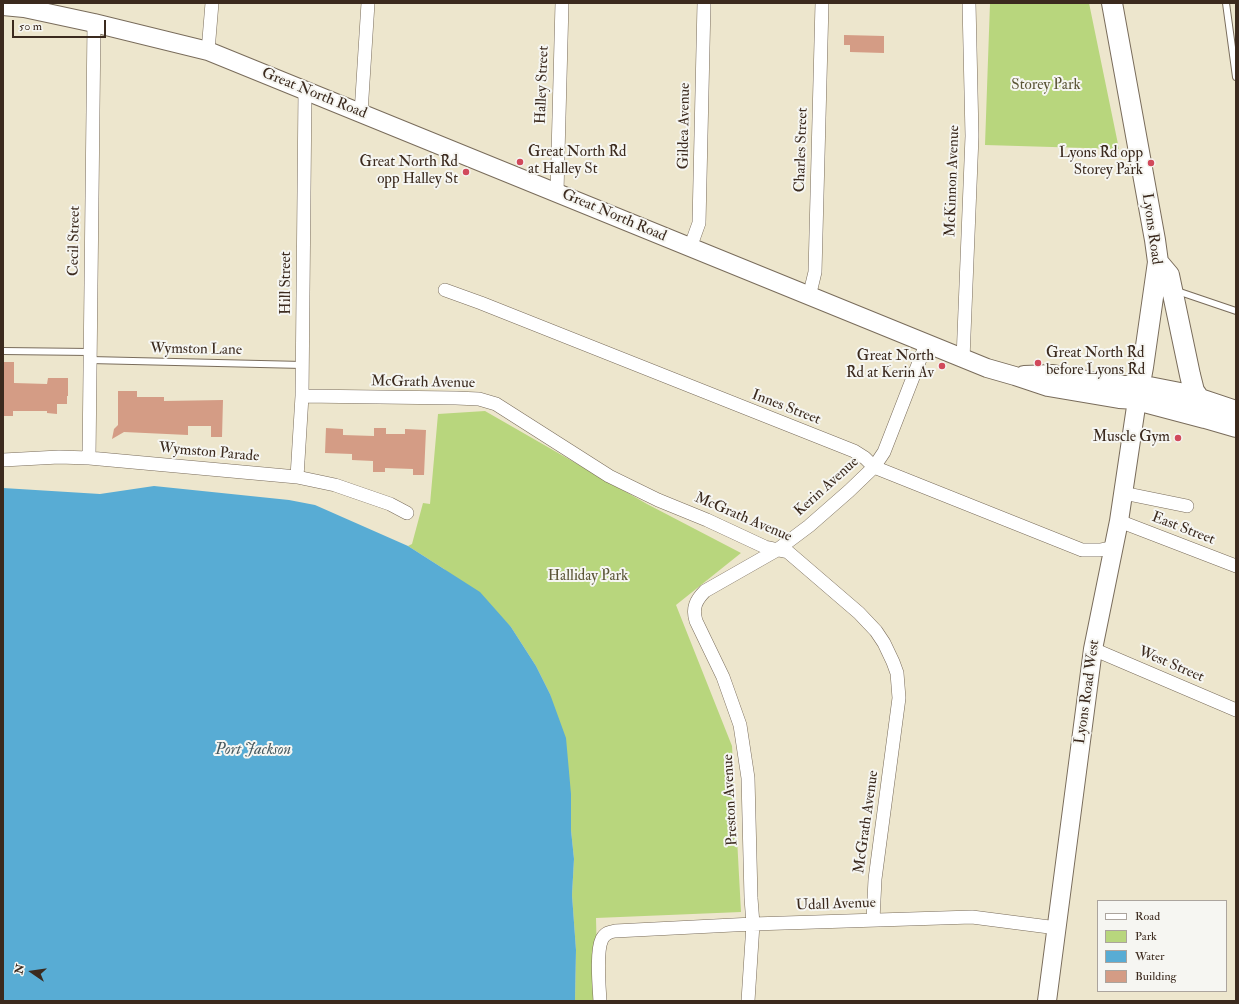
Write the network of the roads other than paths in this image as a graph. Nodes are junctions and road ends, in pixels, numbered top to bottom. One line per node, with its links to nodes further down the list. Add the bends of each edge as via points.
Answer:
1 (212, 3): 12 (street)
2 (368, 3): 15 (street)
3 (562, 3): 16 (street, Halley Street)
4 (704, 3): 17 (street, Gildea Avenue, via 699,223)
5 (822, 3): 21 (street, Charles Street, via 815,272)
6 (969, 3): 26 (street, McKinnon Avenue, via 972,136)
7 (1112, 3): 18 (main road, Lyons Road)
8 (1226, 3): 13 (lane)
9 (3, 6): 10 (main road, Great North Road)
10 (24, 6): 11 (main road, Great North Road)
11 (94, 24): 12 (main road, Great North Road); 25 (street, Cecil Street)
12 (208, 51): 14 (main road, Great North Road)
13 (1236, 77)
14 (305, 90): 15 (main road, Great North Road); 27 (street, Hill Street)
15 (361, 113): 16 (main road, Great North Road)
16 (557, 192): 17 (main road, Great North Road)
17 (690, 248): 21 (main road, Great North Road)
18 (1158, 262): 19 (main road, via 1169,276); 28 (main road, Lyons Road)
19 (1172, 289): 22 (lane); 30 (main road, via 1190,375 1194,391)
20 (445, 290): 35 (street, Innes Street, via 854,451)
21 (809, 297): 23 (main road, Great North Road)
22 (1236, 311)
23 (926, 344): 26 (main road, Great North Road); 35 (street, Kerin Avenue, via 884,452)
24 (3, 350): 25 (lane, Wymston Lane)
25 (90, 356): 27 (lane, Wymston Lane); 33 (street, Cecil Street)
26 (963, 359): 28 (main road, Great North Road, via 1015,376 1052,374 1115,385)
27 (303, 365): 29 (street, Hill Street)
28 (1138, 393): 30 (main road, Great North Road, via 1185,394); 32 (main road, Great North Road, via 1198,416); 37 (main road, Lyons Road West)
29 (302, 396): 36 (street, Hill Street); 42 (street, McGrath Avenue, via 479,399 496,404 609,476 658,500)
30 (1199, 398): 31 (main road, Great North Road)
31 (1236, 411)
32 (1236, 427)
33 (89, 458): 34 (street, Wymston Parade); 36 (street, Wymston Parade)
34 (3, 460)
35 (874, 467): 41 (street, Innes Street, via 1082,550); 42 (street, Kerin Avenue, via 815,521)
36 (297, 477): 39 (street, Wymston Parade, via 335,485 390,504)
37 (1123, 493): 38 (street); 40 (main road, Lyons Road West)
38 (1186, 506)
39 (407, 513)
40 (1119, 521): 41 (main road, Lyons Road West); 43 (street, East Street)
41 (1114, 547): 45 (main road, Lyons Road West)
42 (777, 550): 44 (street, Kerin Avenue, via 705,591 697,598); 47 (street, McGrath Avenue, via 788,552 859,613 884,643 897,673 899,698 875,879)
43 (1236, 566)
44 (695, 607): 48 (street, Preston Avenue, via 696,621 723,677 740,725 748,778)
45 (1093, 649): 46 (street, West Street); 49 (main road, Lyons Road West)
46 (1236, 710)
47 (874, 920): 48 (street, Udall Avenue); 49 (street, Udall Avenue, via 972,917)
48 (753, 924): 50 (street, Udall Avenue, via 607,933 602,938 599,949); 51 (street, Preston Avenue)
49 (1057, 928): 52 (main road, Lyons Road West)
50 (600, 1001)
51 (748, 1001)
52 (1047, 1001)

